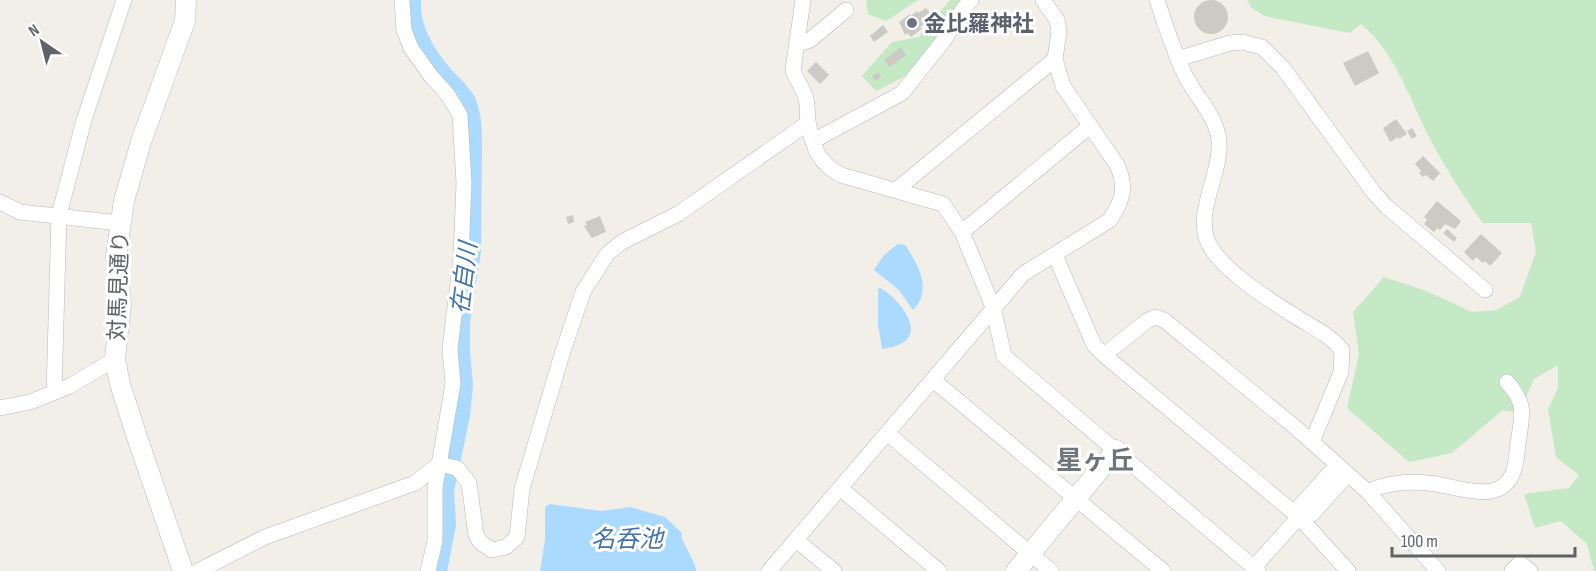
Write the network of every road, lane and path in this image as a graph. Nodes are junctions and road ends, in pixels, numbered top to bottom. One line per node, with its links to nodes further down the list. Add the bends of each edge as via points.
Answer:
1 (124, 0): 17 (street, via 89,102)
2 (186, 0): 18 (street, 対馬見通り, via 185,21 129,178)
3 (402, 0): 32 (street, via 404,30 411,48 460,115 464,183 461,258 450,349 453,384)
4 (803, 0): 9 (street)
5 (971, 0): 14 (street, via 903,93)
6 (1043, 0): 10 (street, via 1058,20)
7 (1157, 0): 11 (street)
8 (846, 10): 9 (street, via 810,40)
9 (797, 44): 12 (street, via 793,70 806,98)
10 (1055, 59): 13 (street, via 1063,86); 15 (street)
11 (1178, 59): 21 (street, via 1242,42 1262,48 1283,68 1374,193); 30 (street, via 1218,133 1219,154 1203,221 1205,240 1245,282 1324,333 1342,350 1341,372)
12 (808, 123): 14 (street); 32 (street, via 678,214 622,242 607,254 583,292 522,489 517,537 506,547 492,550 480,542 469,483 458,468)
13 (1090, 126): 19 (street); 20 (street, via 1117,165 1123,178 1123,193 1110,220)
14 (813, 141): 15 (street, via 818,157 830,169)
15 (896, 190): 19 (street, via 942,204)
16 (0, 202): 17 (street, via 20,212)
17 (59, 215): 18 (street); 27 (street)
18 (119, 223): 24 (street, 対馬見通り, via 116,256 121,304)
19 (962, 232): 22 (street)
20 (1055, 255): 22 (street, via 1023,274); 23 (street, via 1094,345)
21 (1485, 290)
22 (993, 307): 25 (street); 31 (street, via 1004,357)
23 (1104, 355): 30 (street, via 1147,321 1155,317 1164,320); 37 (street)
24 (115, 359): 27 (street); 41 (street, 対馬見通り)
25 (933, 380): 29 (street); 36 (street)
26 (1507, 382): 35 (street, via 1519,395 1522,408 1514,471 1501,487 1478,492 1415,482)
27 (54, 392): 28 (street)
28 (0, 408)
29 (886, 434): 34 (street); 39 (street)
30 (1312, 442): 33 (street)
31 (1116, 450): 36 (street); 40 (street)
32 (439, 464): 42 (street, via 415,483 265,537); 43 (street, via 435,541)
33 (1342, 470): 35 (street); 37 (street, via 1312,514)
34 (840, 488): 38 (street); 46 (street)
35 (1368, 492): 51 (street)
36 (1076, 498): 39 (street); 49 (street)
37 (1299, 517): 40 (street); 50 (street)
38 (796, 540): 44 (street); 45 (street)
39 (1030, 554): 47 (street); 48 (street)
40 (1256, 569)
41 (183, 571)
42 (198, 571)
43 (428, 571)
44 (769, 571)
45 (834, 571)
46 (939, 571)
47 (1016, 571)
48 (1051, 571)
49 (1163, 571)
50 (1348, 571)
51 (1438, 571)
52 (1512, 571): 53 (street, via 1520,562)
53 (1530, 571)

